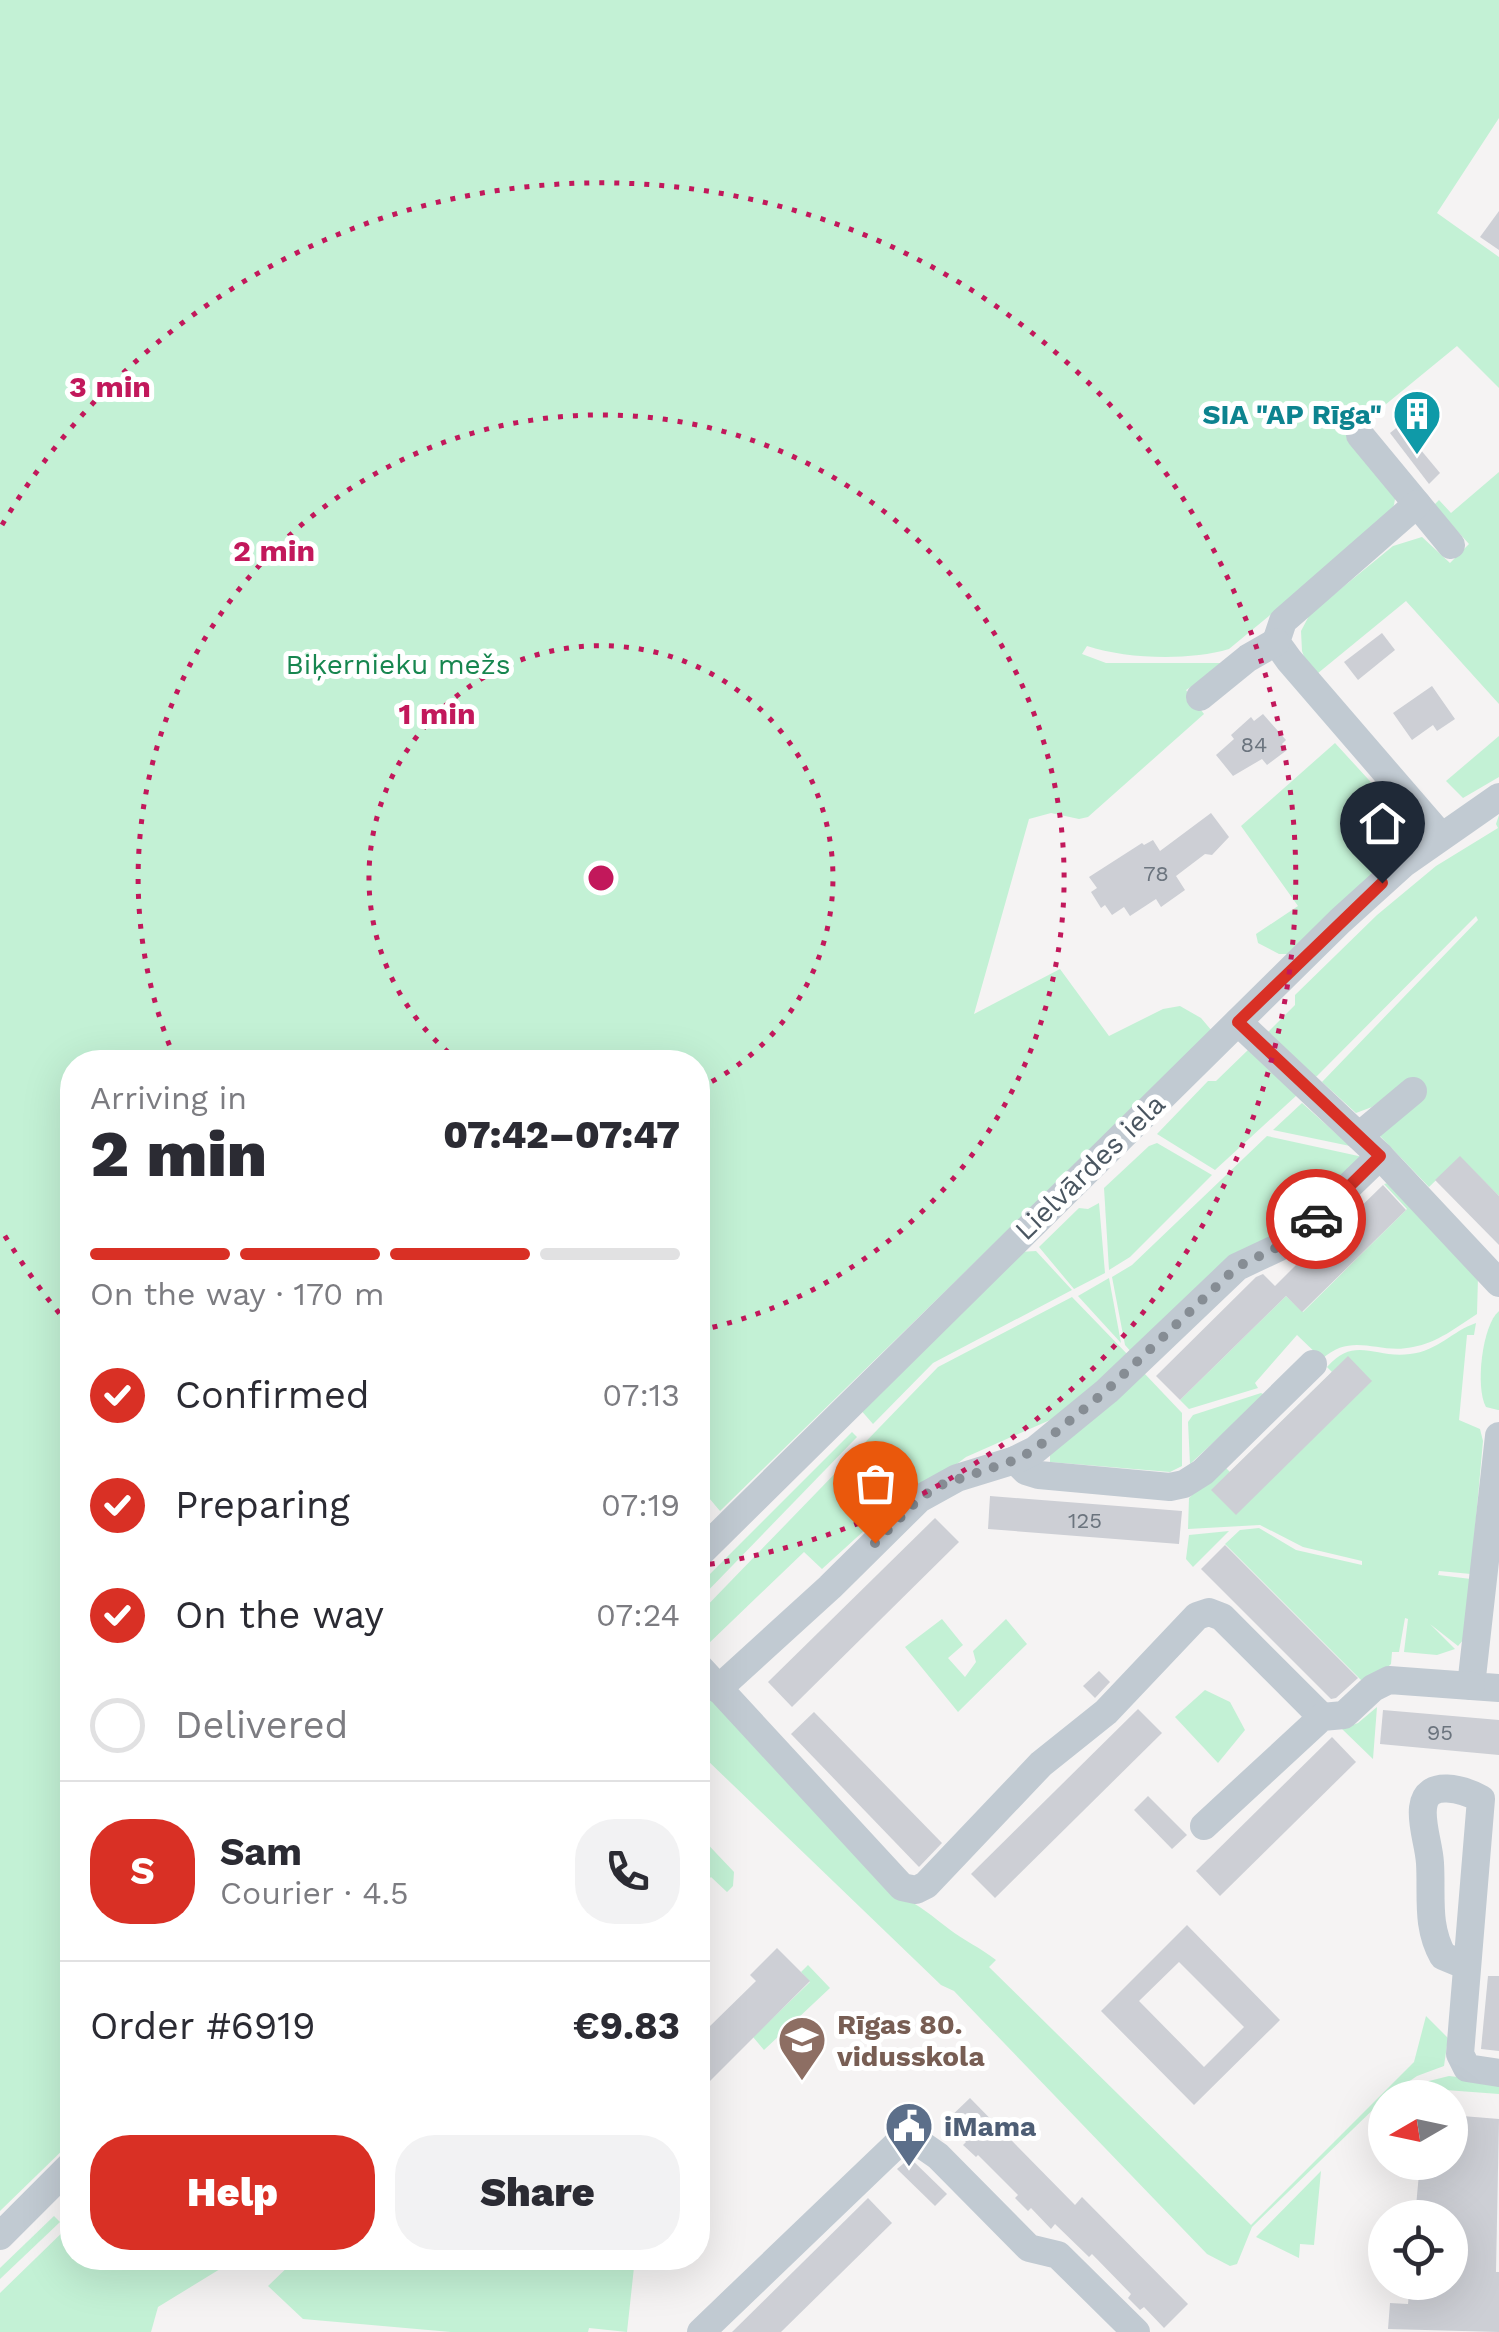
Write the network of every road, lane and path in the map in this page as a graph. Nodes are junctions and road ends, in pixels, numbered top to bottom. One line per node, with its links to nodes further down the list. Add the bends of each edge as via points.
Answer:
1 (1360, 434): 2 (street)
2 (1416, 504): 3 (street); 4 (street, via 1283,621)
3 (1451, 545)
4 (1276, 642): 5 (street); 7 (street)
5 (1200, 697)
6 (1499, 797): 7 (street, Lielvārdes iela)
7 (1440, 836): 8 (street, Lielvārdes iela, via 1340,921)
8 (1238, 1022): 10 (street); 16 (street, Lielvārdes iela)
9 (1412, 1090): 10 (street)
10 (1359, 1136): 11 (street)
11 (1380, 1156): 12 (street); 15 (street, via 1292,1240 1237,1267 1070,1423)
12 (1499, 1282)
13 (1313, 1364): 15 (street, via 1184,1484 1038,1475)
14 (1499, 1436): 18 (street)
15 (1015, 1460): 19 (street, via 919,1499)
16 (710, 1543)
17 (710, 1680): 19 (street)
18 (1485, 1687): 20 (street, via 1389,1680 1344,1715)
19 (718, 1689): 20 (street, via 902,1887 916,1890 1041,1764 1106,1712 1197,1616 1222,1618)
20 (1322, 1717): 21 (street)
21 (1204, 1826)
22 (1467, 1966): 22 (street, via 1482,1799 1445,1788 1423,1808 1430,1920 1442,1956); 23 (street, via 1460,2054 1467,2068)
23 (1499, 2074)
24 (60, 2176): 25 (street)
25 (0, 2236)
26 (700, 2332): 27 (street, via 894,2146 912,2138 1029,2248 1058,2255)
27 (1136, 2332)

